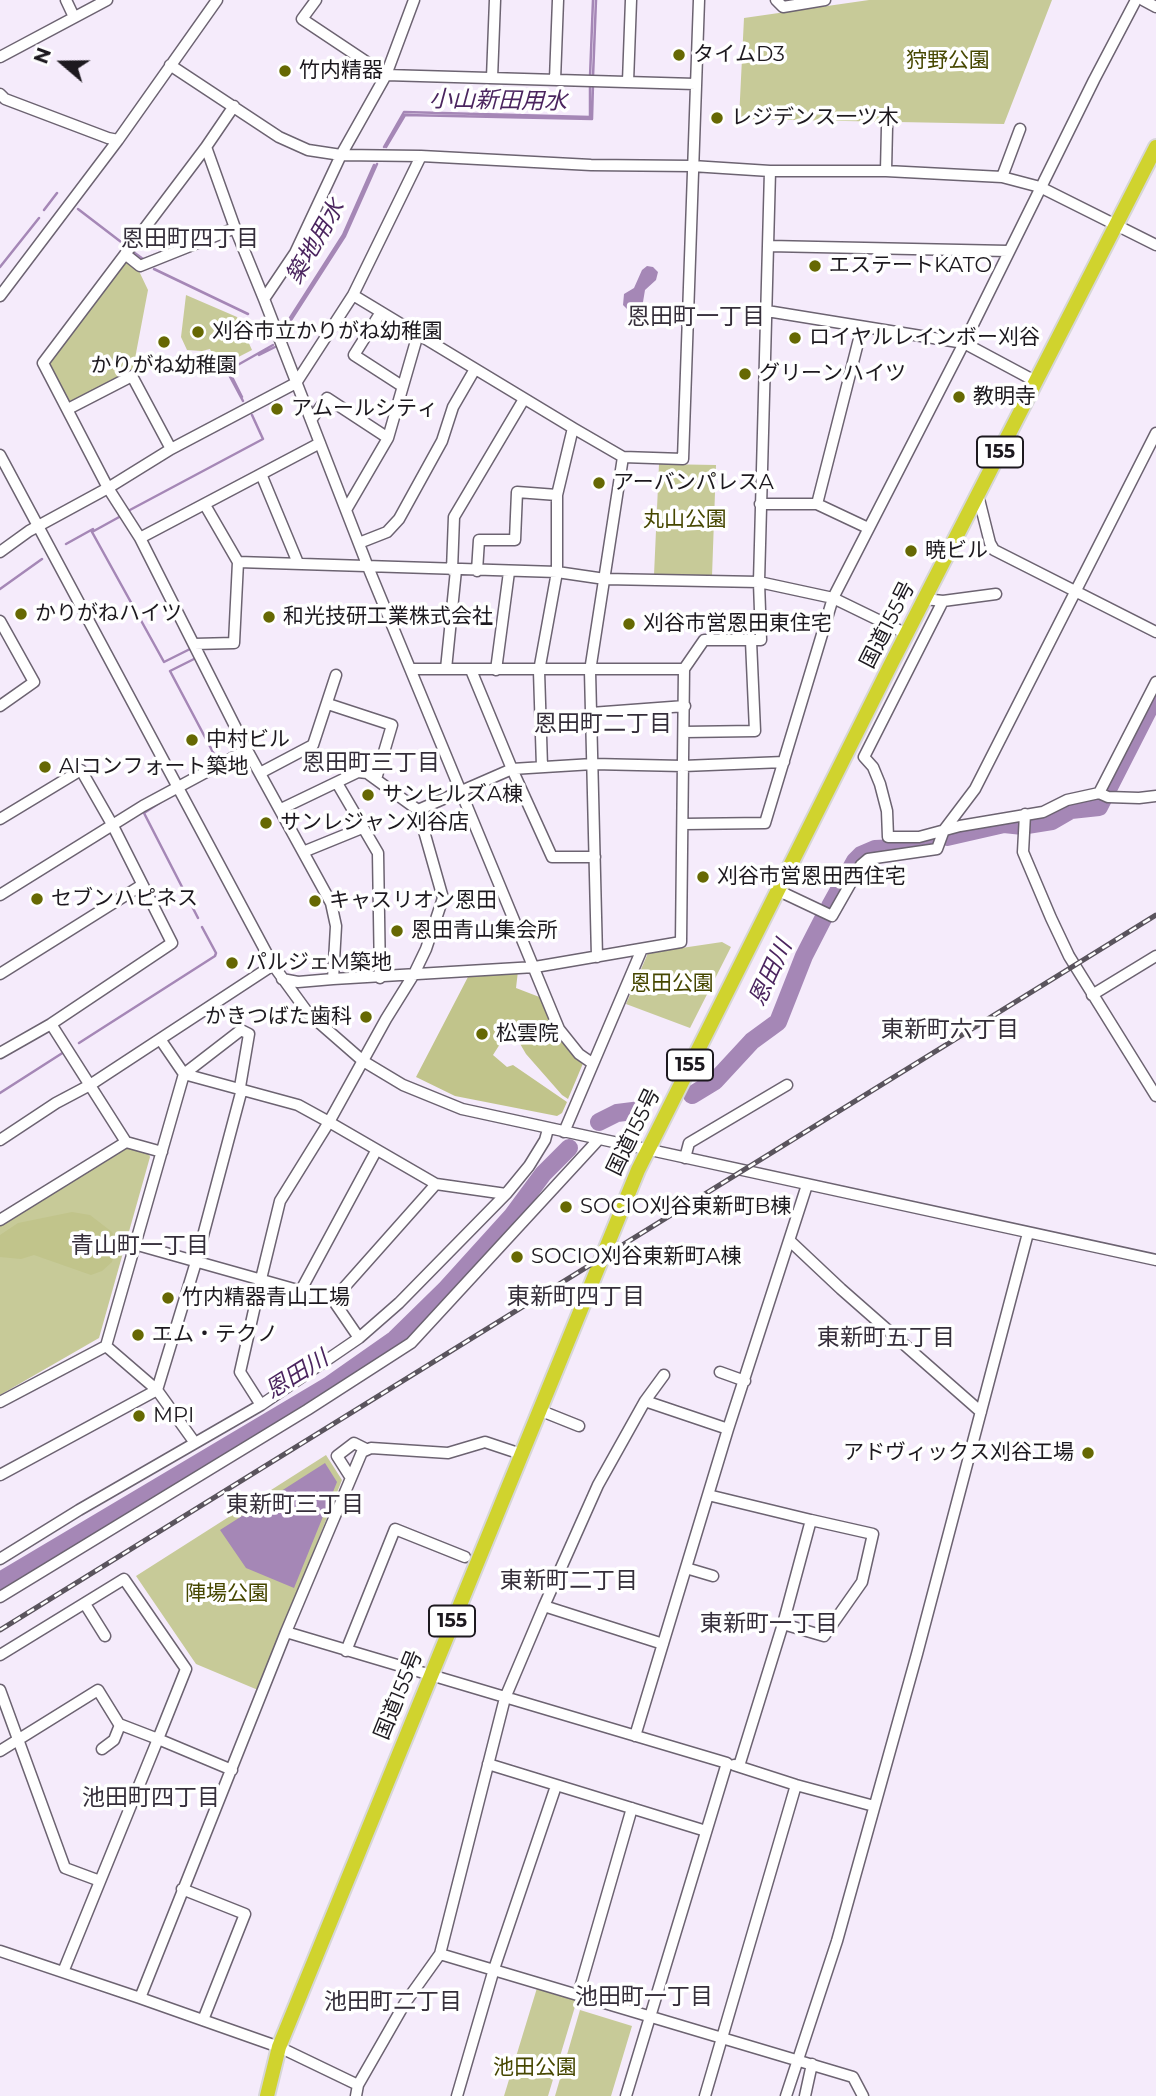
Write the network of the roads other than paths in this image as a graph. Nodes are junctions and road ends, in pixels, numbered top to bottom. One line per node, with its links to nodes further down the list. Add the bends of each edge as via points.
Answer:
1 (66, 0): 15 (street)
2 (107, 0): 15 (street)
3 (217, 0): 17 (street)
4 (316, 0): 18 (street, via 302,19)
5 (414, 0): 18 (street)
6 (495, 0): 19 (street)
7 (558, 0): 20 (street)
8 (631, 0): 21 (street)
9 (699, 0): 22 (street)
10 (776, 0): 11 (street, via 783,7)
11 (825, 0)
12 (1136, 0): 36 (street)
13 (1143, 0): 14 (street)
14 (1156, 7)
15 (74, 17): 16 (street)
16 (0, 57)
17 (170, 65): 24 (street); 27 (street)
18 (386, 75): 19 (street); 30 (street)
19 (492, 78): 20 (street)
20 (555, 80): 21 (street)
21 (628, 82): 22 (street)
22 (695, 84): 32 (street)
23 (0, 94): 27 (street)
24 (234, 106): 28 (street); 30 (street, via 279,137 308,150)
25 (887, 127): 34 (street)
26 (1020, 129): 35 (street)
27 (118, 140): 44 (street)
28 (206, 146): 38 (street); 42 (street)
29 (1156, 146): 37 (highway, 国道155号 / 155)
30 (341, 155): 31 (street); 45 (street, via 295,253)
31 (421, 156): 32 (street); 43 (street)
32 (692, 166): 33 (street); 64 (street, via 683,459)
33 (770, 171): 34 (street); 40 (street)
34 (886, 171): 35 (street)
35 (1002, 177): 36 (street)
36 (1041, 187): 37 (street); 41 (street)
37 (1115, 226): 39 (street); 52 (highway, 国道155号 / 155)
38 (235, 229): 42 (street, via 140,266); 45 (street)
39 (1156, 245)
40 (769, 246): 41 (street); 46 (street)
41 (1008, 251): 50 (street)
42 (125, 254): 56 (street, via 44,363)
43 (353, 295): 47 (street); 53 (street)
44 (0, 296)
45 (264, 299): 53 (street)
46 (767, 311): 48 (street); 69 (street)
47 (382, 312): 49 (street); 54 (street, via 355,355)
48 (862, 327): 50 (street); 70 (street)
49 (418, 334): 51 (street); 54 (street)
50 (964, 344): 52 (street); 74 (street)
51 (475, 369): 55 (street); 76 (street, via 399,519 387,532)
52 (1035, 381): 68 (highway, 国道155号 / 155)
53 (296, 383): 57 (street); 62 (street)
54 (402, 386): 60 (street)
55 (524, 399): 58 (street); 81 (street, via 454,517)
56 (68, 409): 62 (street, via 132,376); 66 (street)
57 (311, 421): 60 (street, via 327,398); 61 (street)
58 (573, 428): 64 (street); 67 (street)
59 (1156, 433): 87 (street)
60 (388, 438): 72 (street)
61 (320, 443): 65 (street); 72 (street)
62 (171, 449): 66 (street)
63 (0, 455): 73 (street)
64 (623, 457): 85 (street)
65 (261, 474): 71 (street); 79 (street)
66 (108, 488): 73 (street); 75 (street)
67 (557, 495): 82 (street, via 517,492 515,540 479,540); 84 (street)
68 (978, 495): 87 (street, via 994,550); 90 (highway, 国道155号 / 155)
69 (760, 504): 70 (street); 86 (street)
70 (817, 504): 74 (street)
71 (205, 505): 75 (street); 78 (street)
72 (346, 510): 76 (street)
73 (37, 527): 77 (street); 120 (street)
74 (868, 528): 89 (street)
75 (140, 538): 96 (street)
76 (359, 543): 80 (street)
77 (0, 552)
78 (238, 562): 79 (street); 96 (street, via 234,643)
79 (298, 563): 80 (street)
80 (368, 567): 81 (street); 97 (street)
81 (454, 570): 82 (street); 98 (street)
82 (477, 571): 83 (street)
83 (509, 572): 84 (street); 101 (street)
84 (557, 572): 85 (street); 102 (street)
85 (605, 579): 86 (street); 103 (street)
86 (759, 582): 89 (street); 95 (street, via 761,640)
87 (1076, 592): 93 (street); 131 (street, via 975,789)
88 (996, 594): 91 (street)
89 (833, 598): 94 (street); 112 (street)
90 (925, 599): 91 (street); 94 (highway, 国道155号 / 155)
91 (943, 601): 131 (street, via 864,757 880,784 888,837 919,837)
92 (1, 626): 107 (street, via 34,682)
93 (1156, 632)
94 (907, 634): 135 (highway, 国道155号 / 155)
95 (751, 641): 99 (street, via 704,640); 110 (street, via 755,731)
96 (194, 644): 111 (street)
97 (411, 669): 98 (street); 121 (street)
98 (446, 669): 100 (street)
99 (684, 669): 103 (street); 108 (street)
100 (471, 670): 101 (street); 116 (street)
101 (496, 670): 102 (street)
102 (539, 671): 103 (street); 115 (street)
103 (590, 671): 109 (street)
104 (336, 676): 106 (street)
105 (1156, 682): 122 (street)
106 (328, 704): 117 (street, via 313,745); 118 (street, via 392,726)
107 (0, 706)
108 (685, 706): 109 (street); 110 (street)
109 (591, 713): 113 (street)
110 (684, 732): 114 (street)
111 (247, 750): 117 (street); 120 (street)
112 (784, 762): 114 (street); 128 (street, via 765,823)
113 (593, 764): 114 (street); 115 (street); 133 (street)
114 (683, 766): 128 (street)
115 (542, 767): 116 (street)
116 (512, 769): 121 (street); 133 (street, via 552,857)
117 (260, 773): 124 (street)
118 (376, 779): 119 (street, via 358,772); 125 (street)
119 (337, 783): 124 (street); 130 (street)
120 (178, 788): 129 (street); 140 (street)
121 (462, 792): 125 (street); 141 (street)
122 (1102, 795): 123 (street); 126 (street, via 1067,800 1043,812)
123 (1156, 796)
124 (281, 809): 132 (street)
125 (418, 810): 142 (street, via 443,898)
126 (1025, 814): 131 (street); 147 (street, via 1023,852 1069,956)
127 (0, 819): 129 (street, via 81,770)
128 (684, 824): 137 (street, via 681,942)
129 (113, 825): 134 (street); 136 (street)
130 (362, 828): 132 (street); 144 (street, via 378,853)
131 (944, 830): 135 (street, via 937,849 868,859 832,916)
132 (303, 852): 146 (street, via 334,914)
133 (595, 857): 139 (street)
134 (142, 885): 143 (street); 148 (street, via 172,943)
135 (777, 890): 164 (highway, 国道155号 / 155)
136 (0, 895)
137 (642, 949): 139 (street); 152 (street)
138 (1156, 956): 147 (street)
139 (597, 957): 141 (street)
140 (273, 965): 145 (street); 149 (street)
141 (534, 967): 142 (street); 152 (street, via 559,1028)
142 (414, 974): 144 (street); 151 (street)
143 (0, 975)
144 (380, 978): 146 (street)
145 (282, 979): 146 (street); 151 (street, via 308,1013)
146 (332, 979)
147 (1092, 995): 157 (street)
148 (51, 1024): 150 (street); 154 (street)
149 (160, 1039): 153 (street); 154 (street)
150 (0, 1053)
151 (363, 1061): 158 (street); 159 (street, via 444,1103)
152 (592, 1063): 160 (street)
153 (184, 1074): 156 (street); 156 (street, via 241,1030 249,1034); 166 (street)
154 (90, 1085): 162 (street); 163 (street)
155 (787, 1085): 167 (street, via 689,1143)
156 (241, 1088): 158 (street, via 298,1105); 176 (street)
157 (1156, 1096)
158 (329, 1122): 165 (street); 177 (street, via 280,1201)
159 (548, 1129): 160 (street); 170 (street, via 529,1167)
160 (564, 1132): 161 (street)
161 (599, 1139): 164 (street); 204 (street, via 411,1343)
162 (0, 1140)
163 (126, 1142): 166 (street); 171 (street)
164 (648, 1150): 167 (street); 189 (highway, 国道155号 / 155)
165 (376, 1151): 168 (street); 178 (street)
166 (162, 1152): 174 (street)
167 (685, 1158): 169 (street)
168 (436, 1184): 170 (street); 179 (street)
169 (807, 1185): 172 (street); 173 (street)
170 (506, 1194): 180 (street)
171 (0, 1220)
172 (1028, 1233): 175 (street); 190 (street)
173 (790, 1241): 184 (street); 190 (street)
174 (134, 1244): 176 (street); 181 (street)
175 (1156, 1260)
176 (196, 1262): 177 (street); 185 (street)
177 (261, 1279): 178 (street); 188 (street, via 240,1372)
178 (301, 1290): 179 (street)
179 (333, 1300): 180 (street)
180 (359, 1338): 188 (street)
181 (106, 1346): 185 (street); 187 (street)
182 (720, 1372): 184 (street)
183 (664, 1374): 186 (street)
184 (745, 1381): 192 (street)
185 (157, 1390): 193 (street); 196 (street)
186 (645, 1401): 192 (street); 206 (street, via 598,1485)
187 (0, 1402)
188 (261, 1405): 193 (street)
189 (539, 1410): 191 (street); 195 (highway, 国道155号 / 155)
190 (981, 1412): 228 (street)
191 (579, 1426)
192 (728, 1429): 198 (street)
193 (195, 1443): 201 (street)
194 (366, 1450): 195 (street, via 448,1453 485,1442); 197 (street); 197 (street, via 354,1443 337,1456)
195 (521, 1454): 213 (highway, 国道155号 / 155)
196 (0, 1475)
197 (351, 1478): 208 (street)
198 (708, 1495): 199 (street); 202 (street)
199 (811, 1520): 207 (street); 207 (street, via 873,1534 862,1582 824,1636)
200 (465, 1557): 211 (street, via 395,1529)
201 (0, 1559)
202 (686, 1568): 203 (street); 210 (street)
203 (713, 1576)
204 (0, 1597)
205 (85, 1604): 209 (street); 212 (street); 218 (street, via 124,1578 186,1669)
206 (544, 1606): 210 (street); 215 (street)
207 (783, 1624): 224 (street)
208 (286, 1632): 211 (street); 225 (street)
209 (105, 1636)
210 (663, 1644): 217 (street)
211 (346, 1651): 213 (street)
212 (0, 1655)
213 (429, 1676): 215 (street); 242 (highway, 国道155号 / 155)
214 (0, 1690): 219 (street)
215 (505, 1698): 217 (street); 223 (street)
216 (120, 1725): 218 (street); 219 (street, via 98,1690); 220 (street, via 114,1740)
217 (635, 1736): 222 (street)
218 (158, 1739): 225 (street); 231 (street)
219 (19, 1740): 221 (street); 231 (street, via 65,1868)
220 (102, 1749)
221 (0, 1751)
222 (727, 1763): 224 (street); 230 (street)
223 (488, 1764): 227 (street); 234 (street)
224 (739, 1766): 226 (street)
225 (232, 1770): 232 (street)
226 (796, 1785): 228 (street); 241 (street)
227 (556, 1786): 229 (street); 235 (street)
228 (874, 1806): 243 (street)
229 (632, 1808): 230 (street); 237 (street)
230 (706, 1830): 239 (street)
231 (100, 1881): 236 (street)
232 (182, 1889): 238 (street); 240 (street, via 245,1913)
233 (0, 1951): 236 (street)
234 (440, 1954): 235 (street); 245 (street, via 405,2003)
235 (494, 1969): 237 (street); 247 (street)
236 (63, 1972): 238 (street)
237 (578, 1995): 239 (street)
238 (139, 1998): 240 (street)
239 (650, 2016): 241 (street); 248 (street)
240 (203, 2020): 242 (street)
241 (722, 2038): 243 (street); 249 (street)
242 (279, 2047): 245 (street); 246 (highway, 国道155号 / 155)
243 (798, 2060): 244 (street); 250 (street)
244 (812, 2064): 251 (street); 252 (street, via 853,2077)
245 (357, 2091)
246 (267, 2096)
247 (457, 2096)
248 (626, 2096)
249 (705, 2096)
250 (786, 2096)
251 (805, 2096)
252 (863, 2096)

